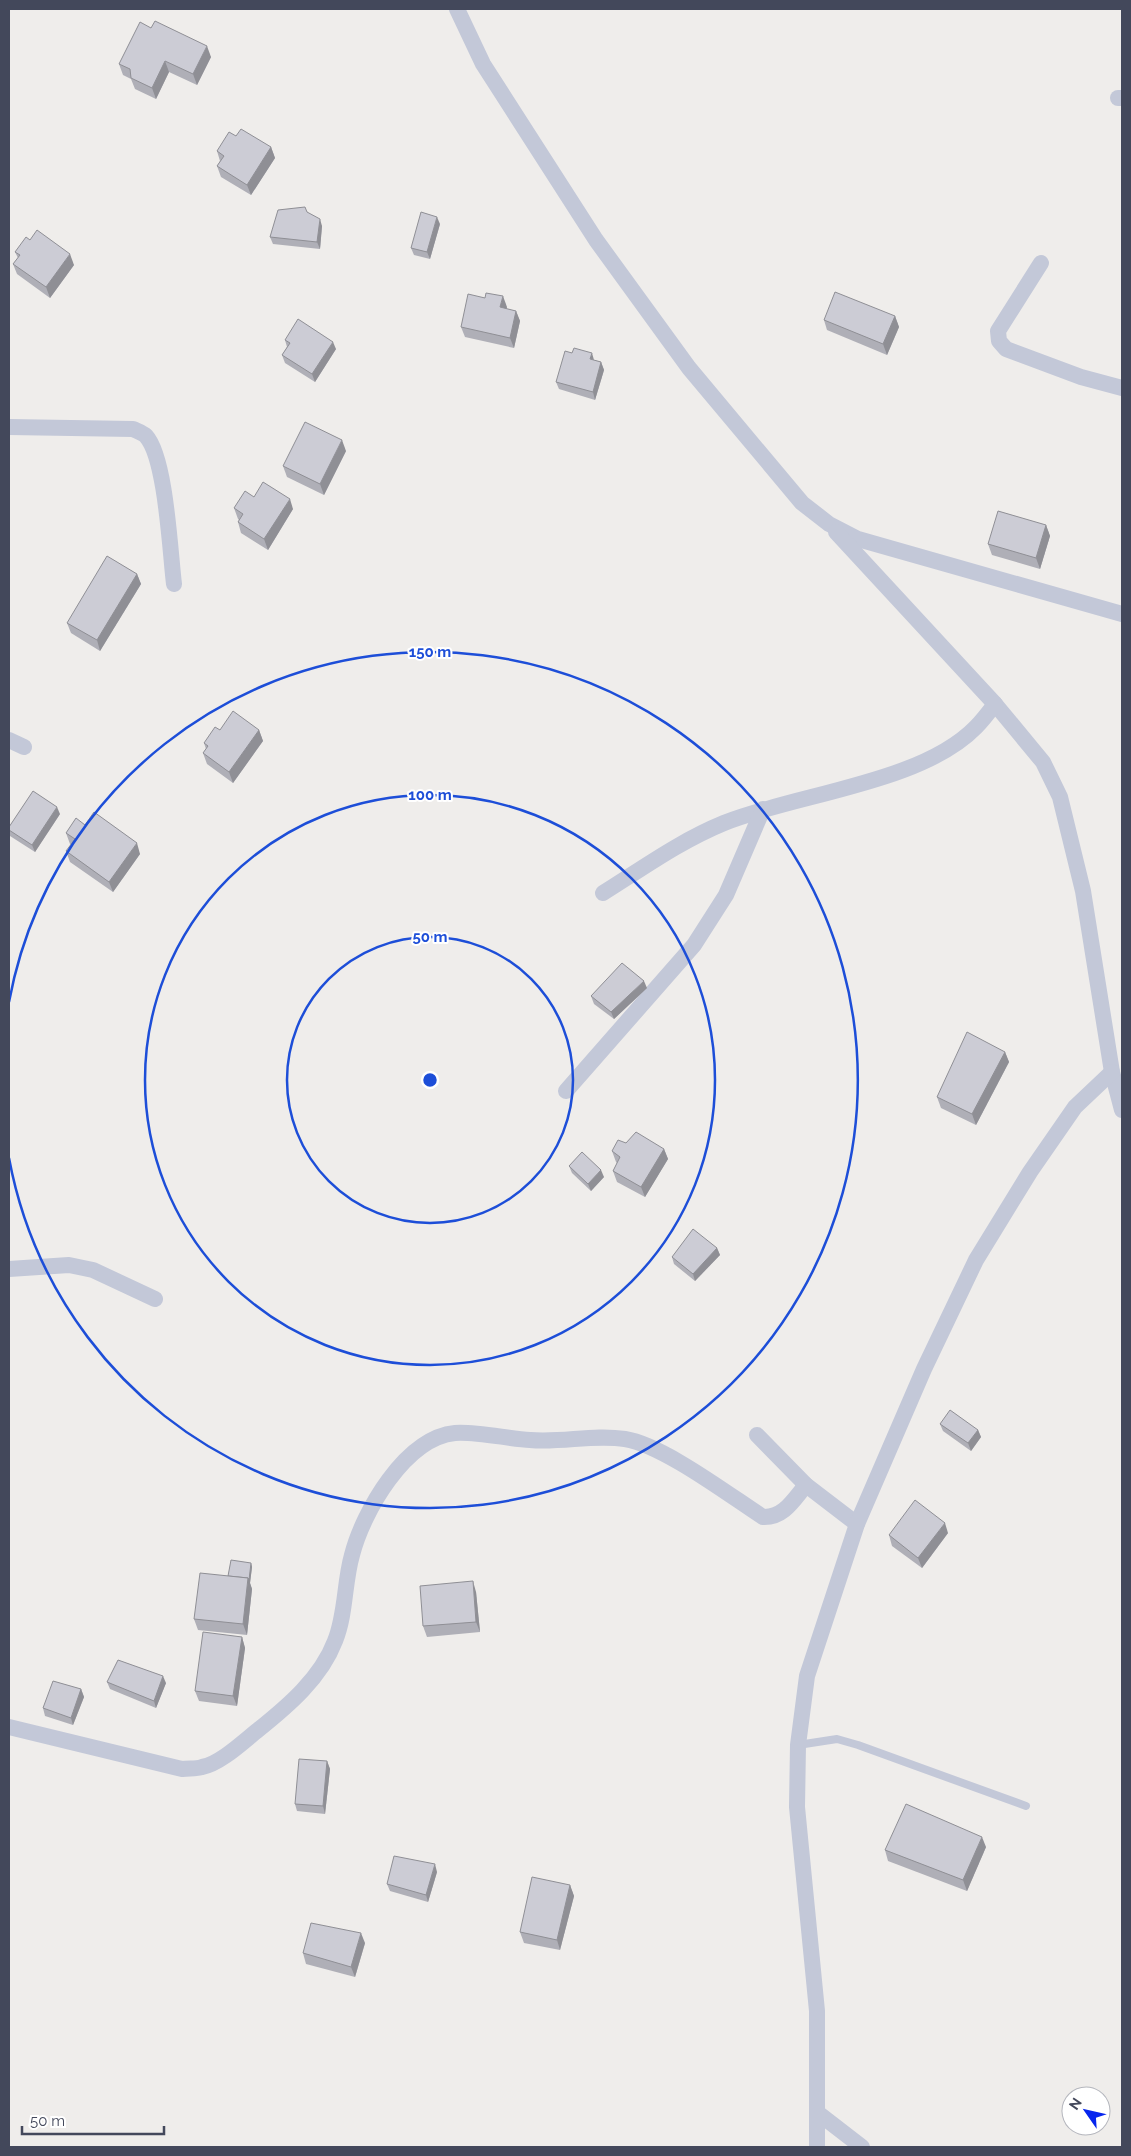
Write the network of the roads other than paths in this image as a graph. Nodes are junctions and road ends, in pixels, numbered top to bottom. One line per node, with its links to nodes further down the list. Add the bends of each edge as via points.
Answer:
1 (457, 9): 5 (street, via 483,64 596,240 689,368 802,503)
2 (1041, 263): 3 (street, via 998,331 999,341 1006,349 1036,361)
3 (1122, 388)
4 (9, 427): 6 (street, via 133,428 146,435 154,449 166,504)
5 (829, 524): 7 (street, via 858,539); 8 (street)
6 (174, 584)
7 (1122, 614)
8 (995, 704): 11 (street, via 976,728 957,743 912,768); 13 (street, via 1043,762 1060,797 1083,891)
9 (9, 740): 10 (street)
10 (24, 747)
11 (763, 809): 12 (street, via 681,842); 14 (street, via 726,895 694,945)
12 (603, 893)
13 (1115, 1066): 15 (street); 20 (street, via 1075,1107 976,1260 924,1369)
14 (566, 1091)
15 (1122, 1110)
16 (9, 1270): 17 (street, via 69,1265 93,1270)
17 (155, 1299)
18 (757, 1435): 19 (street)
19 (806, 1485): 20 (street); 21 (street, via 781,1514 763,1516 652,1448 626,1440 594,1437 538,1441 455,1433 431,1441 403,1464 383,1487 366,1516 352,1555 335,1641 316,1673 290,1704 228,1753 204,1767 182,1769)
20 (857, 1524): 22 (street, via 807,1676)
21 (9, 1727)
22 (798, 1746): 23 (lane, via 837,1739); 24 (street, via 796,1807 818,2011)
23 (1026, 1806)
24 (818, 2113): 25 (street); 26 (street)
25 (818, 2147)
26 (862, 2147)

